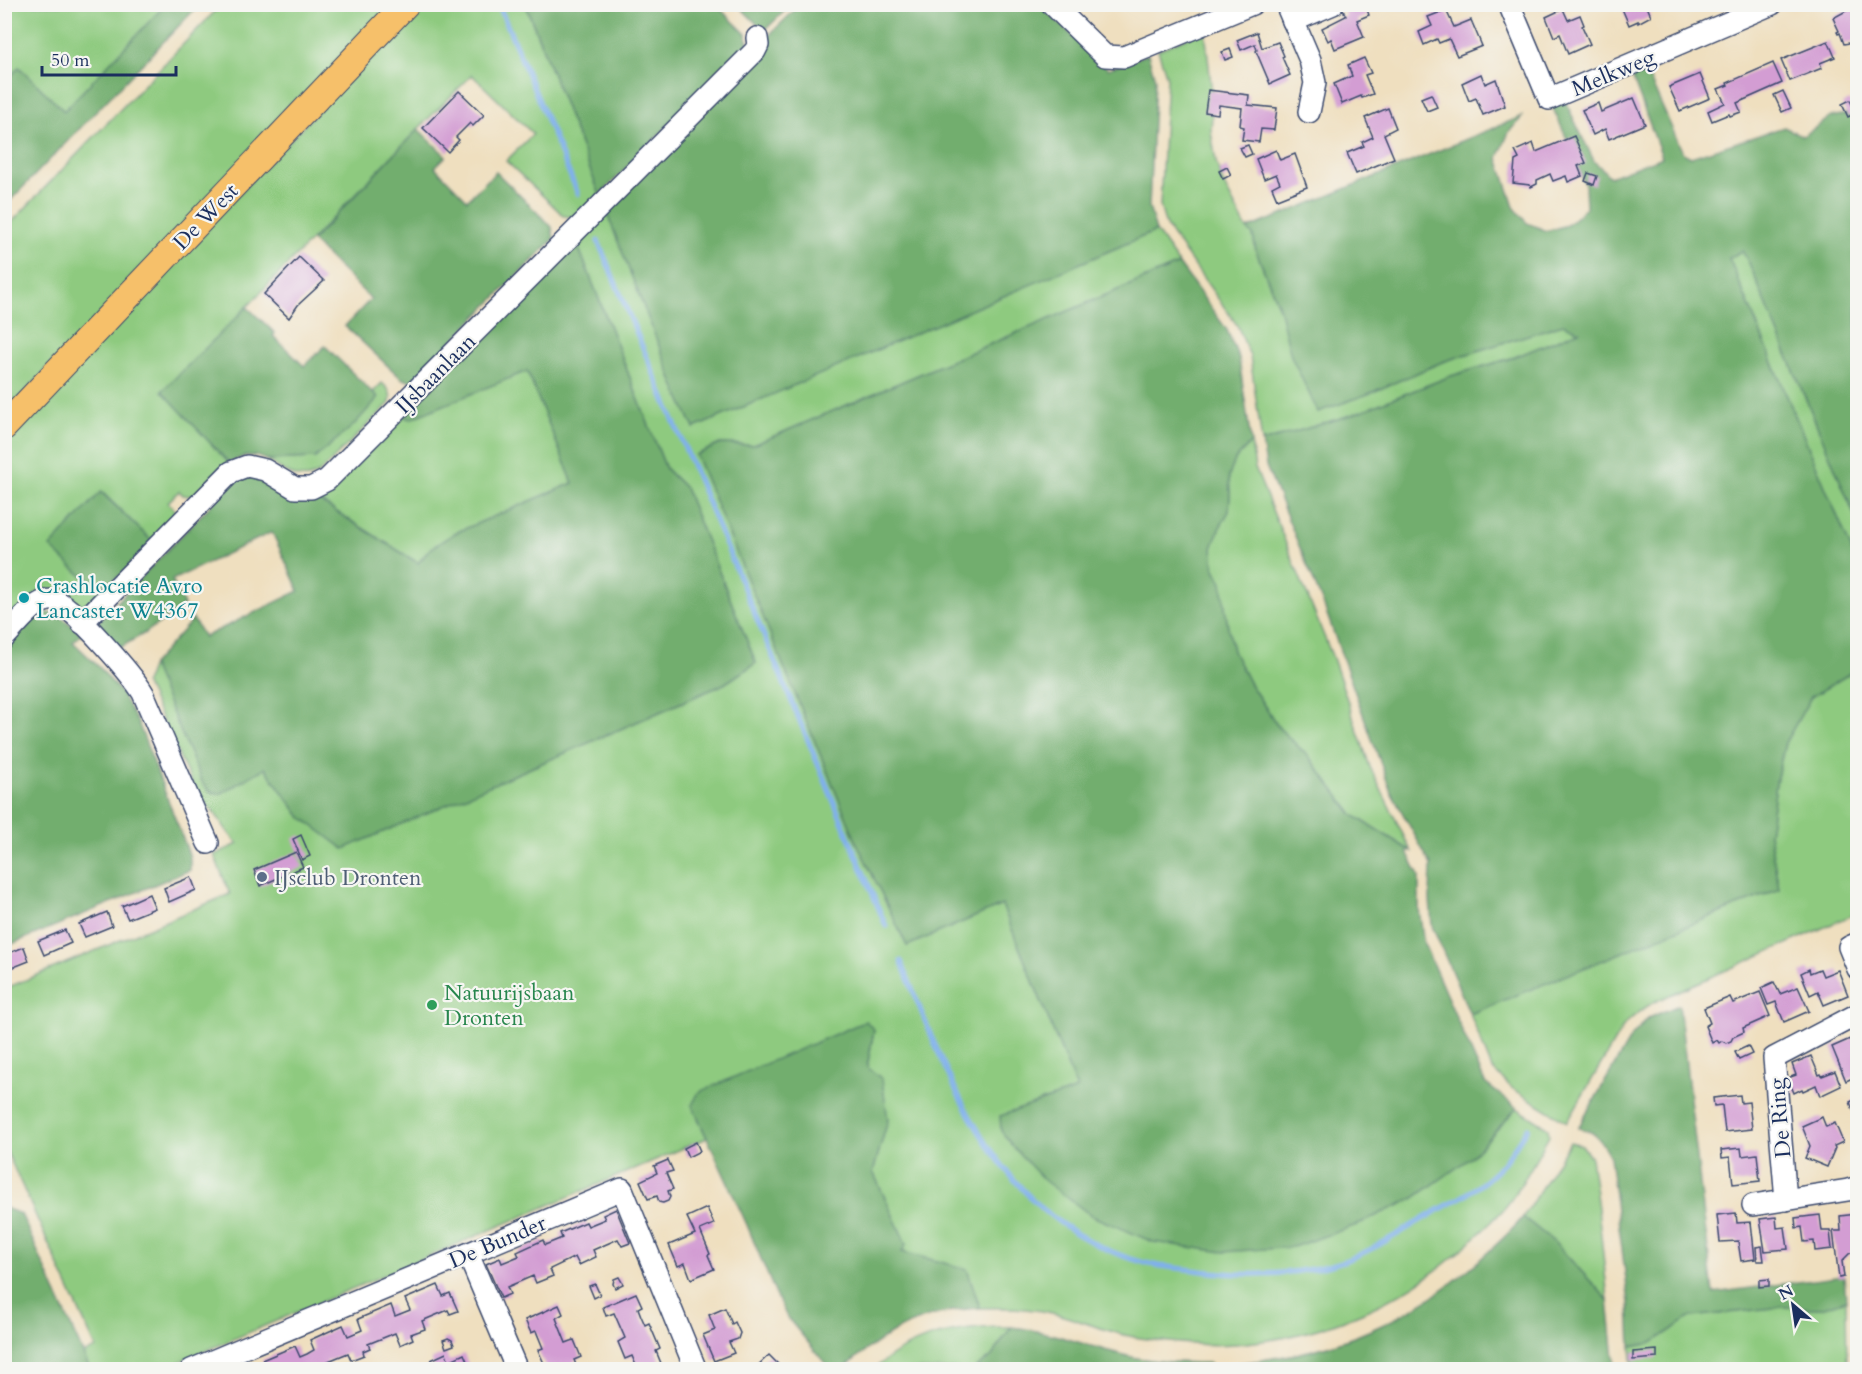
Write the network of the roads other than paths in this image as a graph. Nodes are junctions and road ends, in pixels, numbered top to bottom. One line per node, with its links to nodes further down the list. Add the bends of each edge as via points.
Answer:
1 (406, 4): 10 (main road, De West)
2 (1052, 4): 3 (street, via 1105,56 1124,57)
3 (1252, 4)
4 (1333, 4): 7 (street)
5 (1509, 4): 6 (street, Melkweg, via 1549,99)
6 (1772, 4)
7 (1290, 13): 9 (street, via 1310,60 1315,83)
8 (758, 38): 11 (street, IJsbaanlaan, via 755,51 327,480 311,488 295,488 266,470 247,466 231,472)
9 (1309, 112)
10 (4, 427)
11 (82, 622): 12 (street, via 53,599 42,601); 13 (street, via 135,679 143,693)
12 (4, 638)
13 (208, 843)
14 (1857, 943): 15 (street, via 1849,947)
15 (1857, 969)
16 (1857, 1014): 18 (street, De Ring, via 1774,1058)
17 (1857, 1187): 18 (street)
18 (1786, 1200): 19 (street)
19 (1753, 1205)
20 (468, 1254): 21 (street, De Bunder); 22 (street); 23 (street, De Bunder, via 622,1189)
21 (191, 1370)
22 (517, 1370)
23 (696, 1370)

